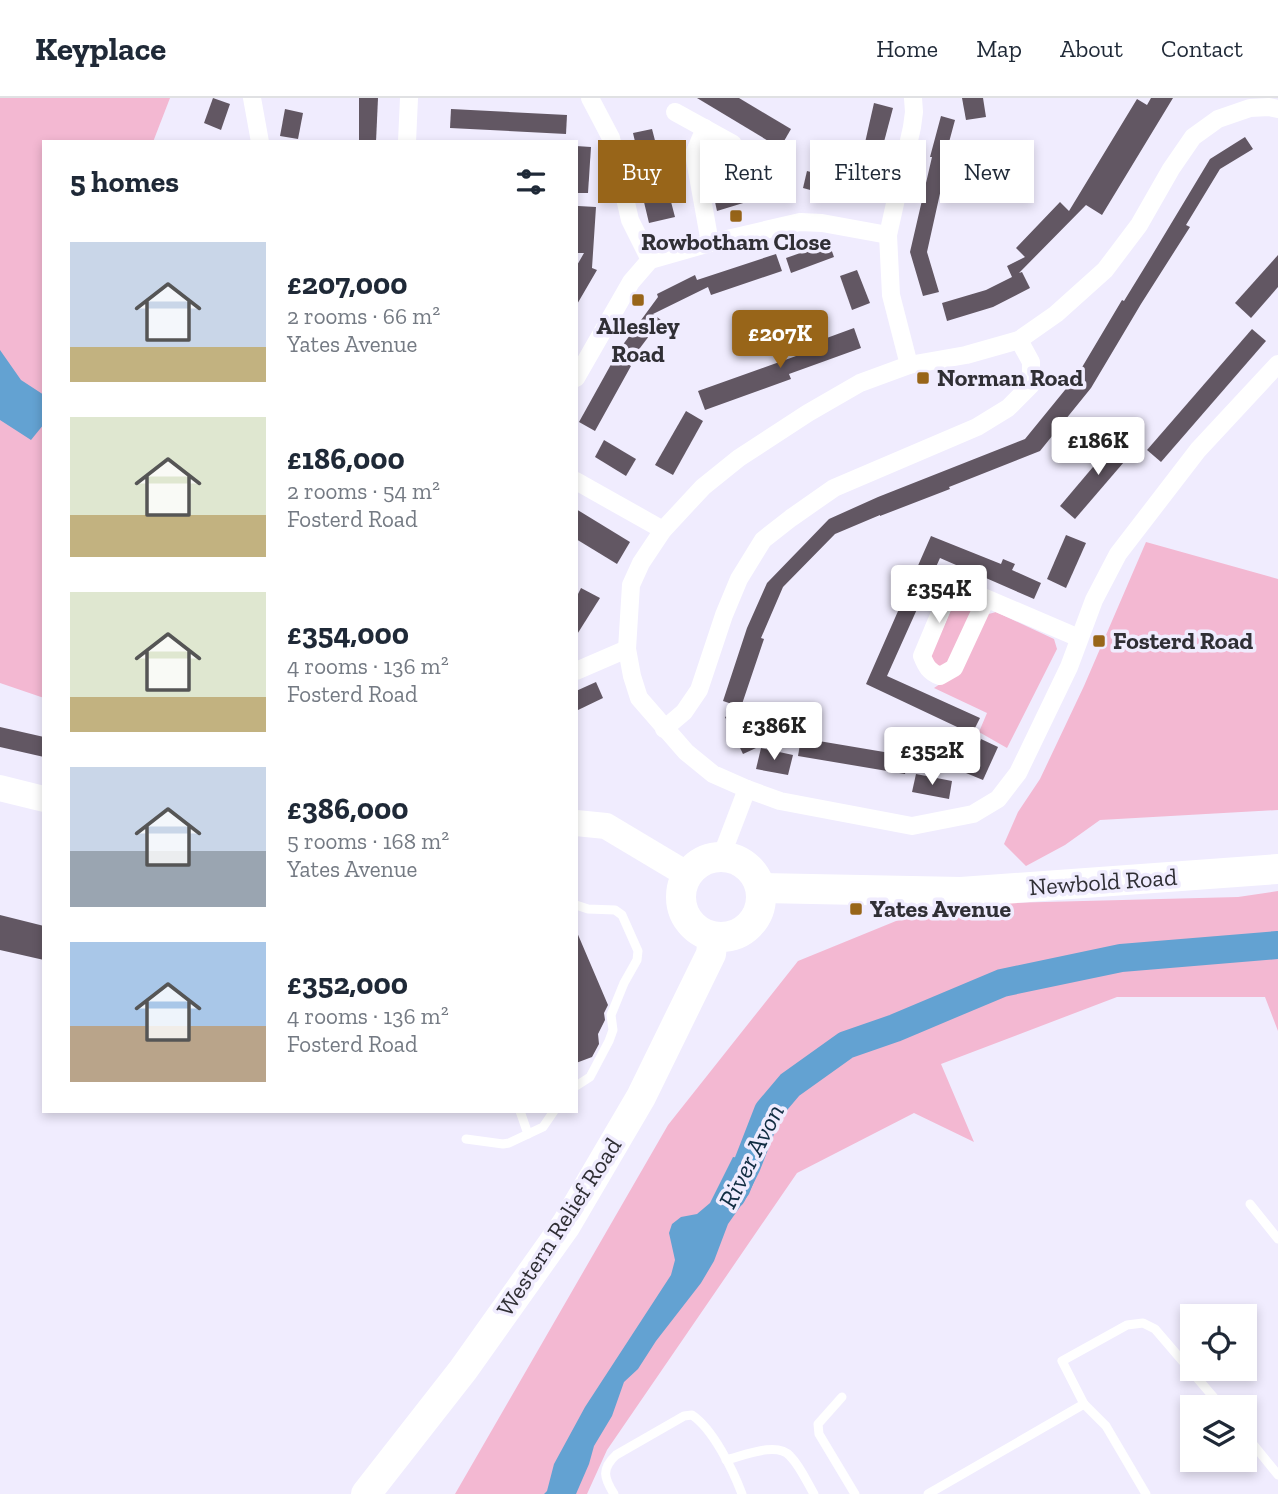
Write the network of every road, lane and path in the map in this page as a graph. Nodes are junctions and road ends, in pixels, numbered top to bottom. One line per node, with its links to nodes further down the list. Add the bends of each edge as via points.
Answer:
1 (252, 98): 8 (street)
2 (409, 98): 9 (street)
3 (590, 98): 13 (street, via 611,138 630,220)
4 (913, 98): 11 (street, via 912,127)
5 (1278, 109): 14 (street, via 1250,108 1218,118 1193,137 1139,225 1105,270)
6 (675, 112): 7 (street)
7 (705, 128): 10 (street); 12 (street, via 694,154)
8 (260, 140)
9 (407, 140)
10 (726, 140)
11 (888, 235): 12 (street, via 800,222); 16 (street, via 891,295)
12 (710, 243): 13 (street)
13 (650, 260): 17 (street, via 631,282)
14 (1019, 340): 16 (street); 24 (street, via 1031,362 1031,386 1008,408 977,427 834,488 764,540 723,615 699,690 684,712)
15 (1278, 363): 21 (street, via 1198,450 1118,554)
16 (909, 365): 19 (street, via 860,383 739,458 703,487)
17 (578, 375)
18 (578, 482): 19 (street)
19 (663, 530): 22 (street, via 631,586)
20 (986, 599): 20 (street, via 962,588 948,594 922,656 934,674 940,676 954,668); 21 (street)
21 (1079, 638): 26 (street, via 1018,773 998,799 973,814 912,826 780,801)
22 (627, 649): 23 (street); 24 (street, via 639,698)
23 (578, 670)
24 (664, 729): 26 (street, via 713,774)
25 (0, 788): 27 (main road)
26 (747, 789): 29 (street)
27 (42, 798)
28 (578, 823): 31 (main road, via 606,826)
29 (721, 857): 31 (highway, via 697,865); 32 (highway, via 746,865)
30 (1278, 869): 32 (highway, Newbold Road, via 961,892)
31 (688, 875): 34 (highway, via 682,887 684,913 691,924)
32 (761, 888): 34 (highway, via 758,914 750,925 740,933)
33 (578, 906): 35 (lane, via 622,915 638,951 611,1015 614,1030 590,1077)
34 (713, 937): 48 (highway, Western Relief Road, via 711,954 641,1097 566,1225 463,1370)
35 (578, 1085)
36 (521, 1113): 38 (lane)
37 (553, 1113): 38 (lane, via 544,1127)
38 (528, 1134): 39 (lane, via 503,1144)
39 (466, 1139)
40 (1250, 1204): 41 (lane)
41 (1278, 1239)
42 (1212, 1395): 44 (lane, via 1155,1329 1143,1323 1127,1325 1062,1361)
43 (842, 1397): 52 (lane, via 818,1424 819,1434)
44 (1084, 1404): 53 (lane); 54 (lane, via 1106,1426)
45 (1257, 1449): 47 (lane)
46 (726, 1460): 49 (lane, via 699,1420 684,1416 608,1462 607,1484); 50 (lane); 51 (lane, via 778,1449 789,1454)
47 (1278, 1475)
48 (366, 1494)
49 (614, 1494)
50 (742, 1494)
51 (814, 1494)
52 (855, 1494)
53 (928, 1494)
54 (1146, 1494)

